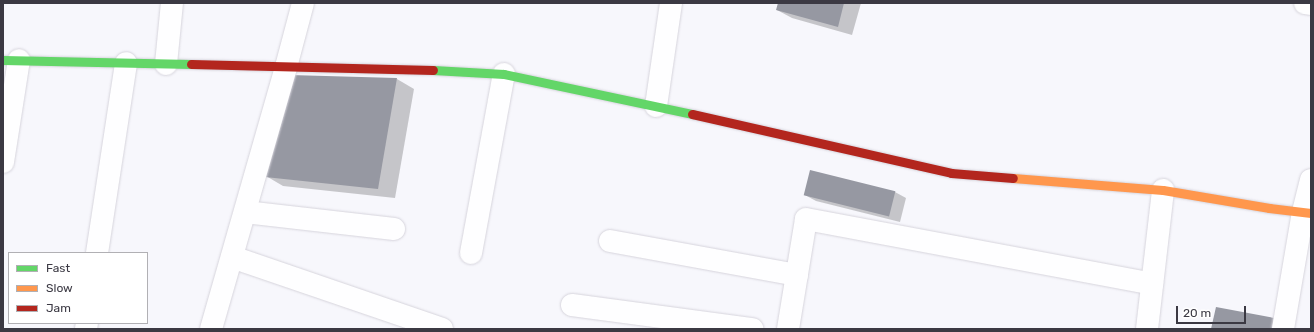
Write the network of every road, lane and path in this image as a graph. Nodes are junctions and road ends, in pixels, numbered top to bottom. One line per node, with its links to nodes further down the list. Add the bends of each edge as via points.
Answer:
1 (172, 3): 8 (street)
2 (303, 3): 9 (street)
3 (671, 3): 11 (street)
4 (1306, 3): 5 (street)
5 (1311, 4)
6 (11, 60): 7 (street); 12 (street)
7 (126, 63): 8 (street); 19 (street)
8 (166, 64): 9 (street)
9 (286, 67): 10 (street); 15 (street)
10 (504, 74): 11 (street); 20 (street)
11 (656, 106): 14 (street, via 952,173)
12 (3, 162)
13 (1311, 180): 16 (street)
14 (1163, 190): 16 (street); 23 (street)
15 (245, 212): 17 (street); 21 (street)
16 (1307, 212): 30 (street)
17 (394, 229)
18 (610, 241): 22 (street)
19 (97, 252)
20 (471, 253)
21 (232, 256): 25 (street); 26 (street)
22 (797, 275): 23 (street, via 806,219); 28 (street)
23 (1152, 284): 29 (street)
24 (572, 305): 27 (street)
25 (211, 329)
26 (442, 329)
27 (752, 329)
28 (788, 329)
29 (1147, 329)
30 (1283, 329)

